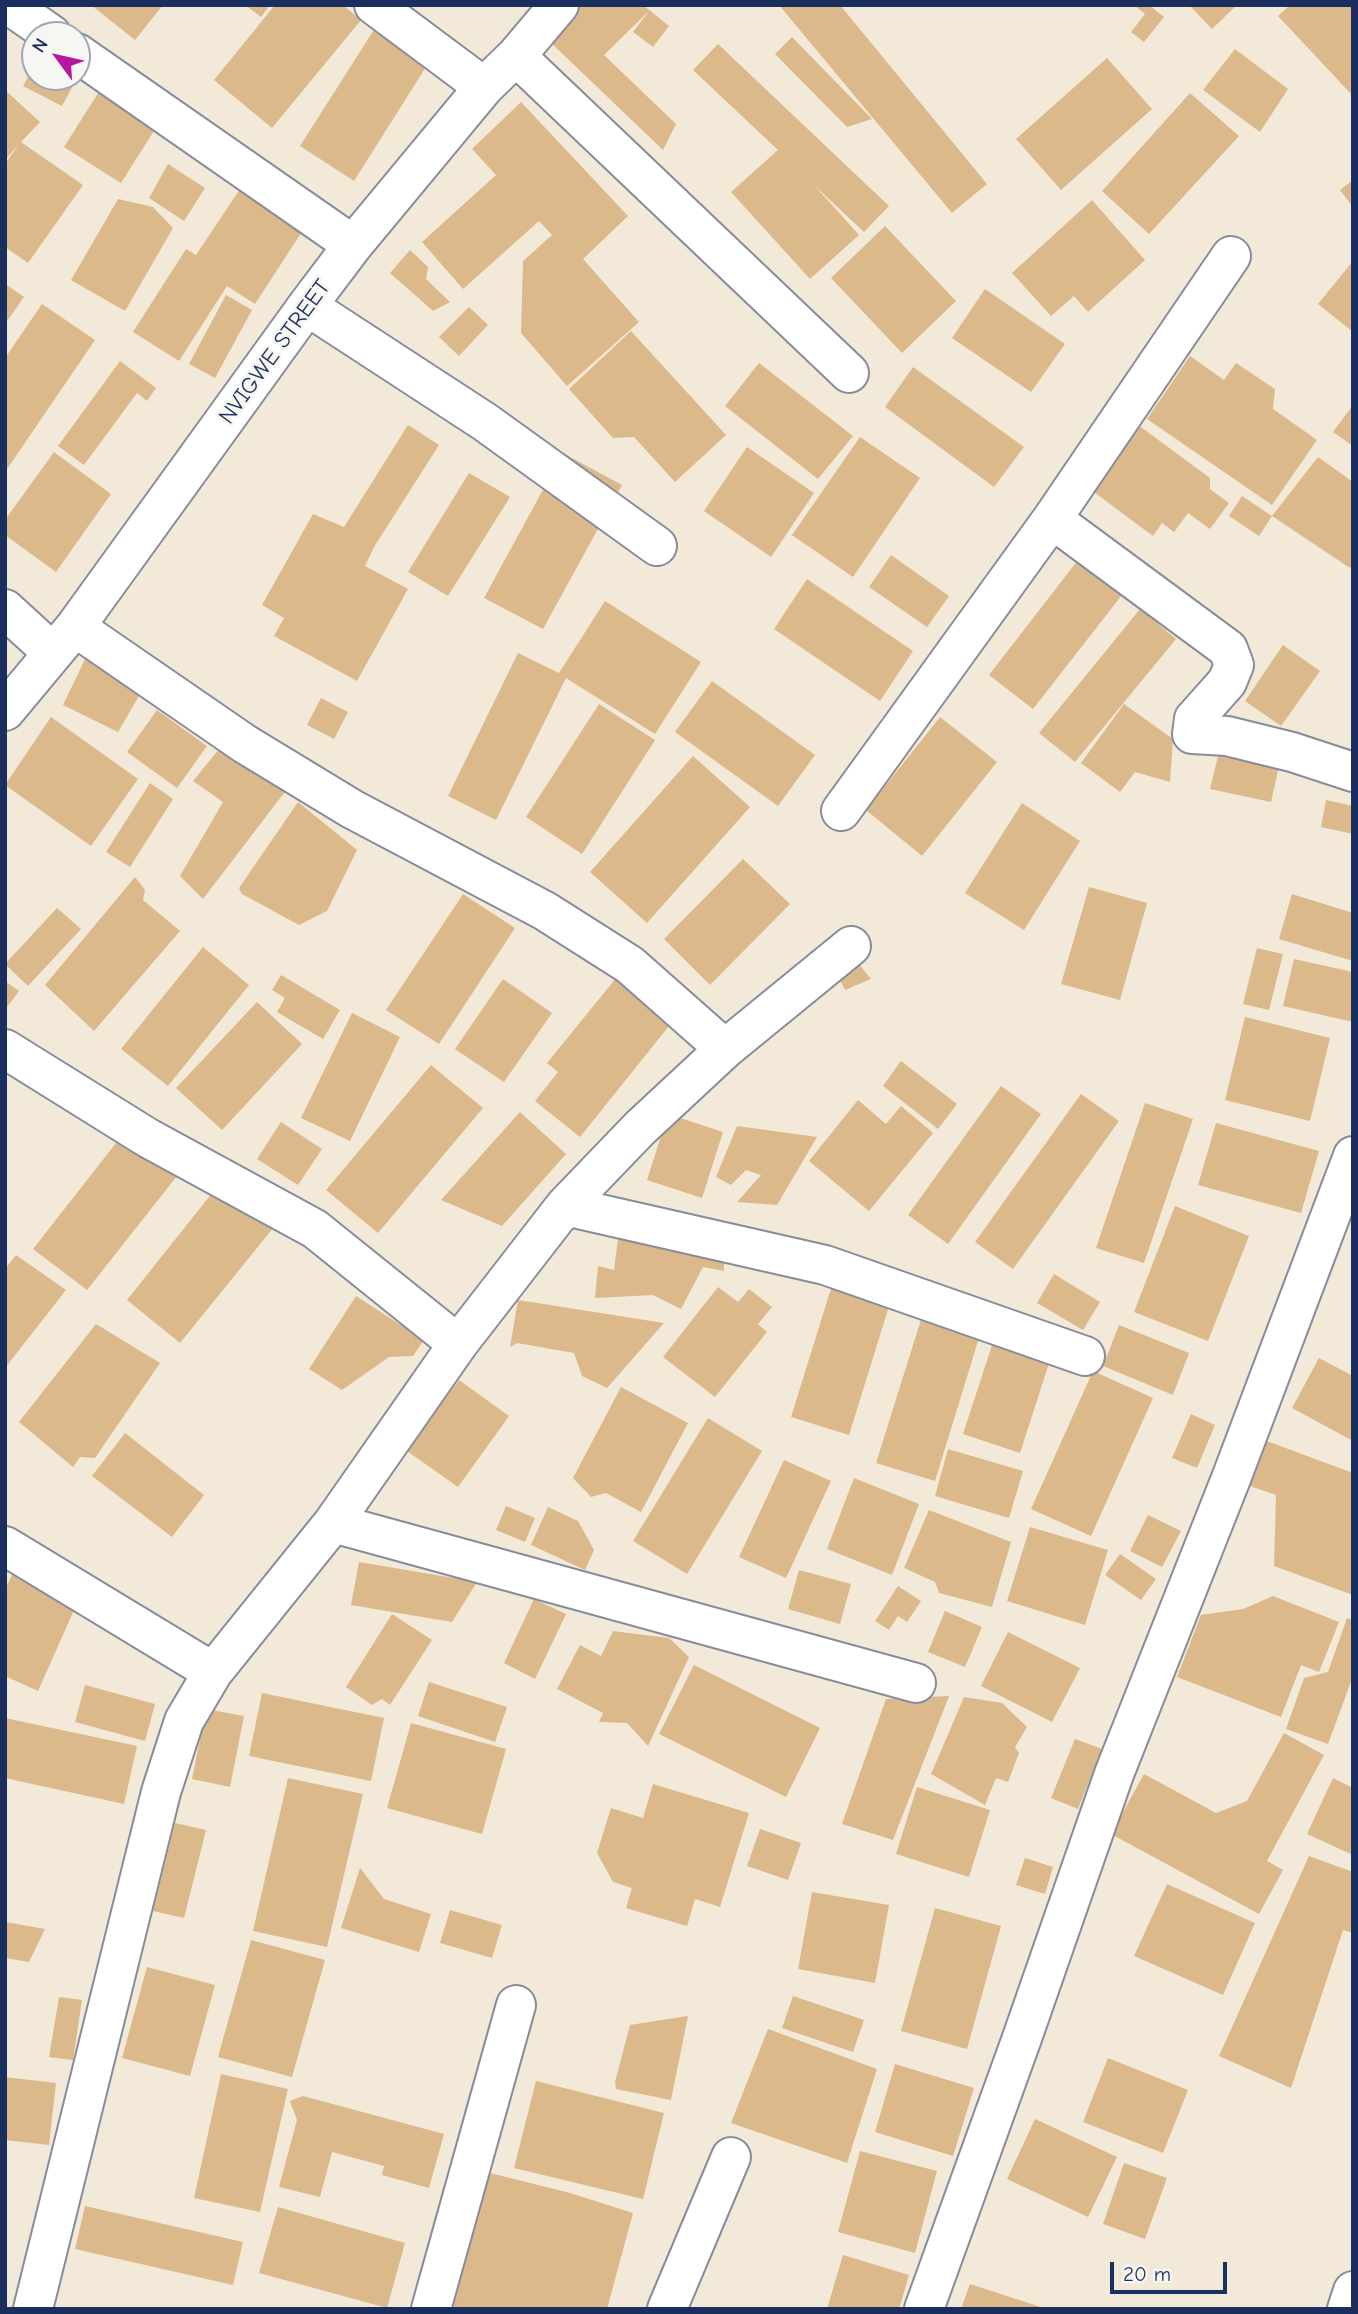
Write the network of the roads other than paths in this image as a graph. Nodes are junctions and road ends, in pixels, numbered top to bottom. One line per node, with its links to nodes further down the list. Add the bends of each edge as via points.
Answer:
1 (9, 5): 4 (street)
2 (374, 5): 7 (street)
3 (559, 5): 5 (street, NVIGWE STREET)
4 (32, 21)
5 (516, 56): 7 (street, NVIGWE STREET); 11 (street)
6 (91, 63): 8 (street)
7 (484, 87): 8 (street, NVIGWE STREET)
8 (353, 246): 10 (street, NVIGWE STREET)
9 (1231, 256): 12 (street)
10 (307, 306): 13 (street, via 485,422); 15 (street, NVIGWE STREET)
11 (849, 373)
12 (1052, 519): 17 (street, via 1228,649 1234,665 1227,682 1194,719 1192,734 1227,736); 18 (street)
13 (657, 546)
14 (5, 608): 15 (street)
15 (64, 640): 16 (street, NVIGWE STREET); 21 (street, via 352,809 545,911 630,965)
16 (5, 711)
17 (1353, 772)
18 (841, 811)
19 (851, 946): 21 (street)
20 (5, 1049): 24 (street, via 148,1138 315,1229)
21 (725, 1049): 23 (street)
22 (1353, 1156): 36 (street, via 1114,1774)
23 (565, 1206): 24 (street); 25 (street, via 825,1265)
24 (458, 1344): 26 (street)
25 (1085, 1356)
26 (333, 1523): 28 (street); 29 (street)
27 (5, 1546): 28 (street)
28 (213, 1672): 33 (street, via 184,1721 161,1792)
29 (916, 1683)
30 (516, 2005): 34 (street)
31 (731, 2157): 35 (street)
32 (1353, 2291): 37 (street)
33 (33, 2309)
34 (431, 2309)
35 (667, 2309)
36 (924, 2309)
37 (1347, 2309)

